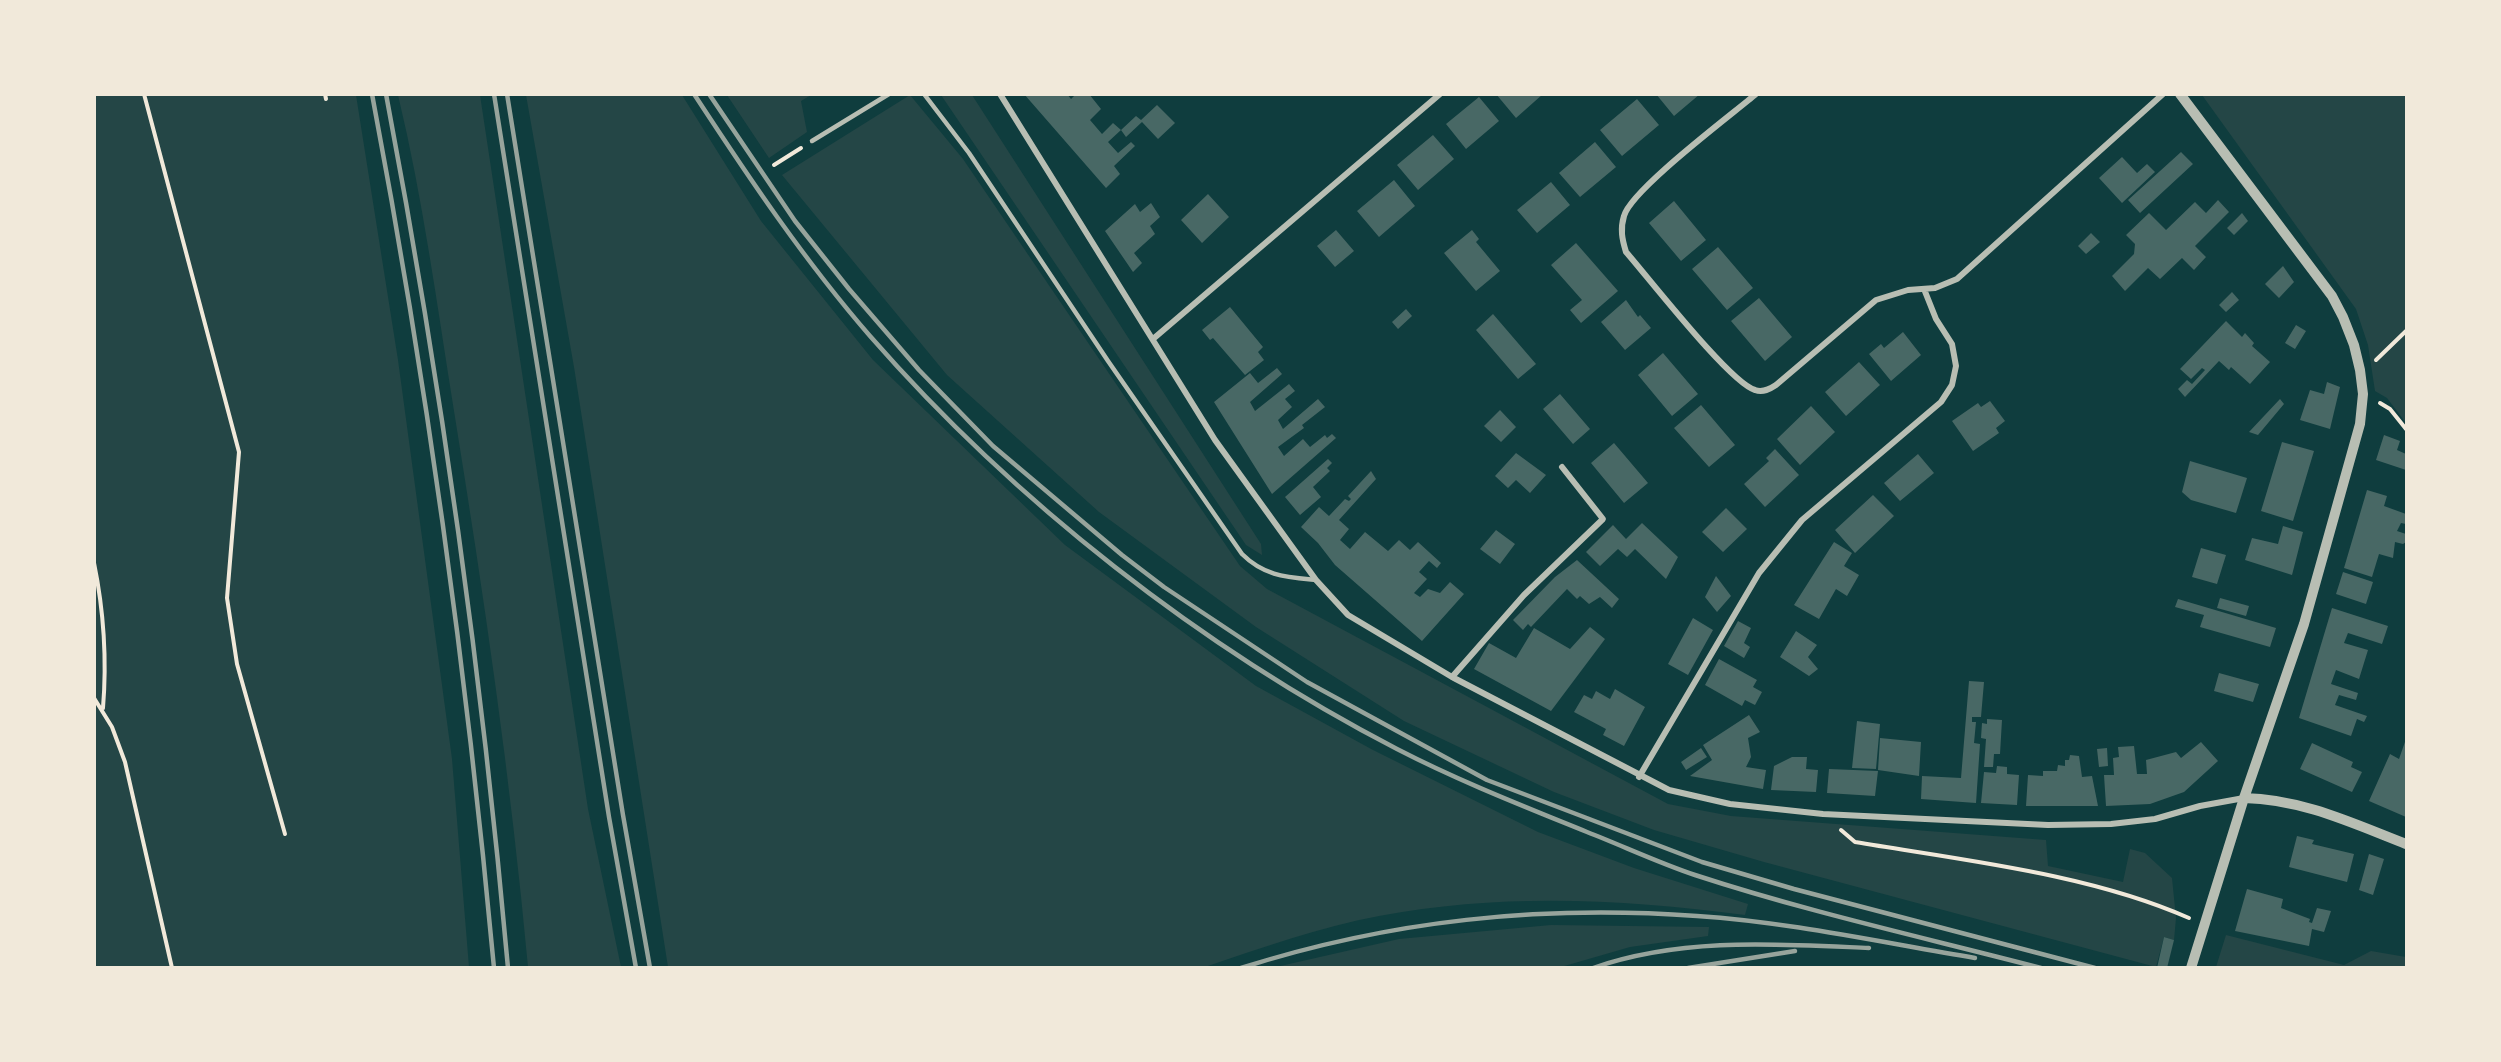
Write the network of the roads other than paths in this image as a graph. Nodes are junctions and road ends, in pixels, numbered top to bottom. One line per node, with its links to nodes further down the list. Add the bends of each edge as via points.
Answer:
1 (889, 94): 8 (lane)
2 (924, 94): 12 (lane, via 969,153 1242,554 1255,567 1272,575)
3 (1000, 94): 10 (street)
4 (1440, 94): 10 (street)
5 (1756, 94): 9 (street, via 1640,191 1624,214 1621,234 1626,252 1705,344 1742,383 1755,391 1767,391 1876,300)
6 (2163, 94): 9 (street, via 1958,279)
7 (2180, 94): 15 (street, via 2332,296 2354,345 2363,394 2360,424 2304,624)
8 (812, 141)
9 (1924, 289): 14 (street, via 1936,320 1952,344 1956,366 1952,386 1941,402 1802,520 1759,573)
10 (1153, 339): 12 (street, via 1215,440)
11 (1562, 467): 13 (street, via 1603,519 1524,595)
12 (1316, 580): 13 (street, via 1348,615)
13 (1452, 677): 14 (street)
14 (1639, 777): 15 (street, via 1689,797 1823,814 2048,825 2155,819)
15 (2244, 798): 16 (street, via 2302,805); 17 (street)
16 (2406, 844)
17 (2191, 968)

